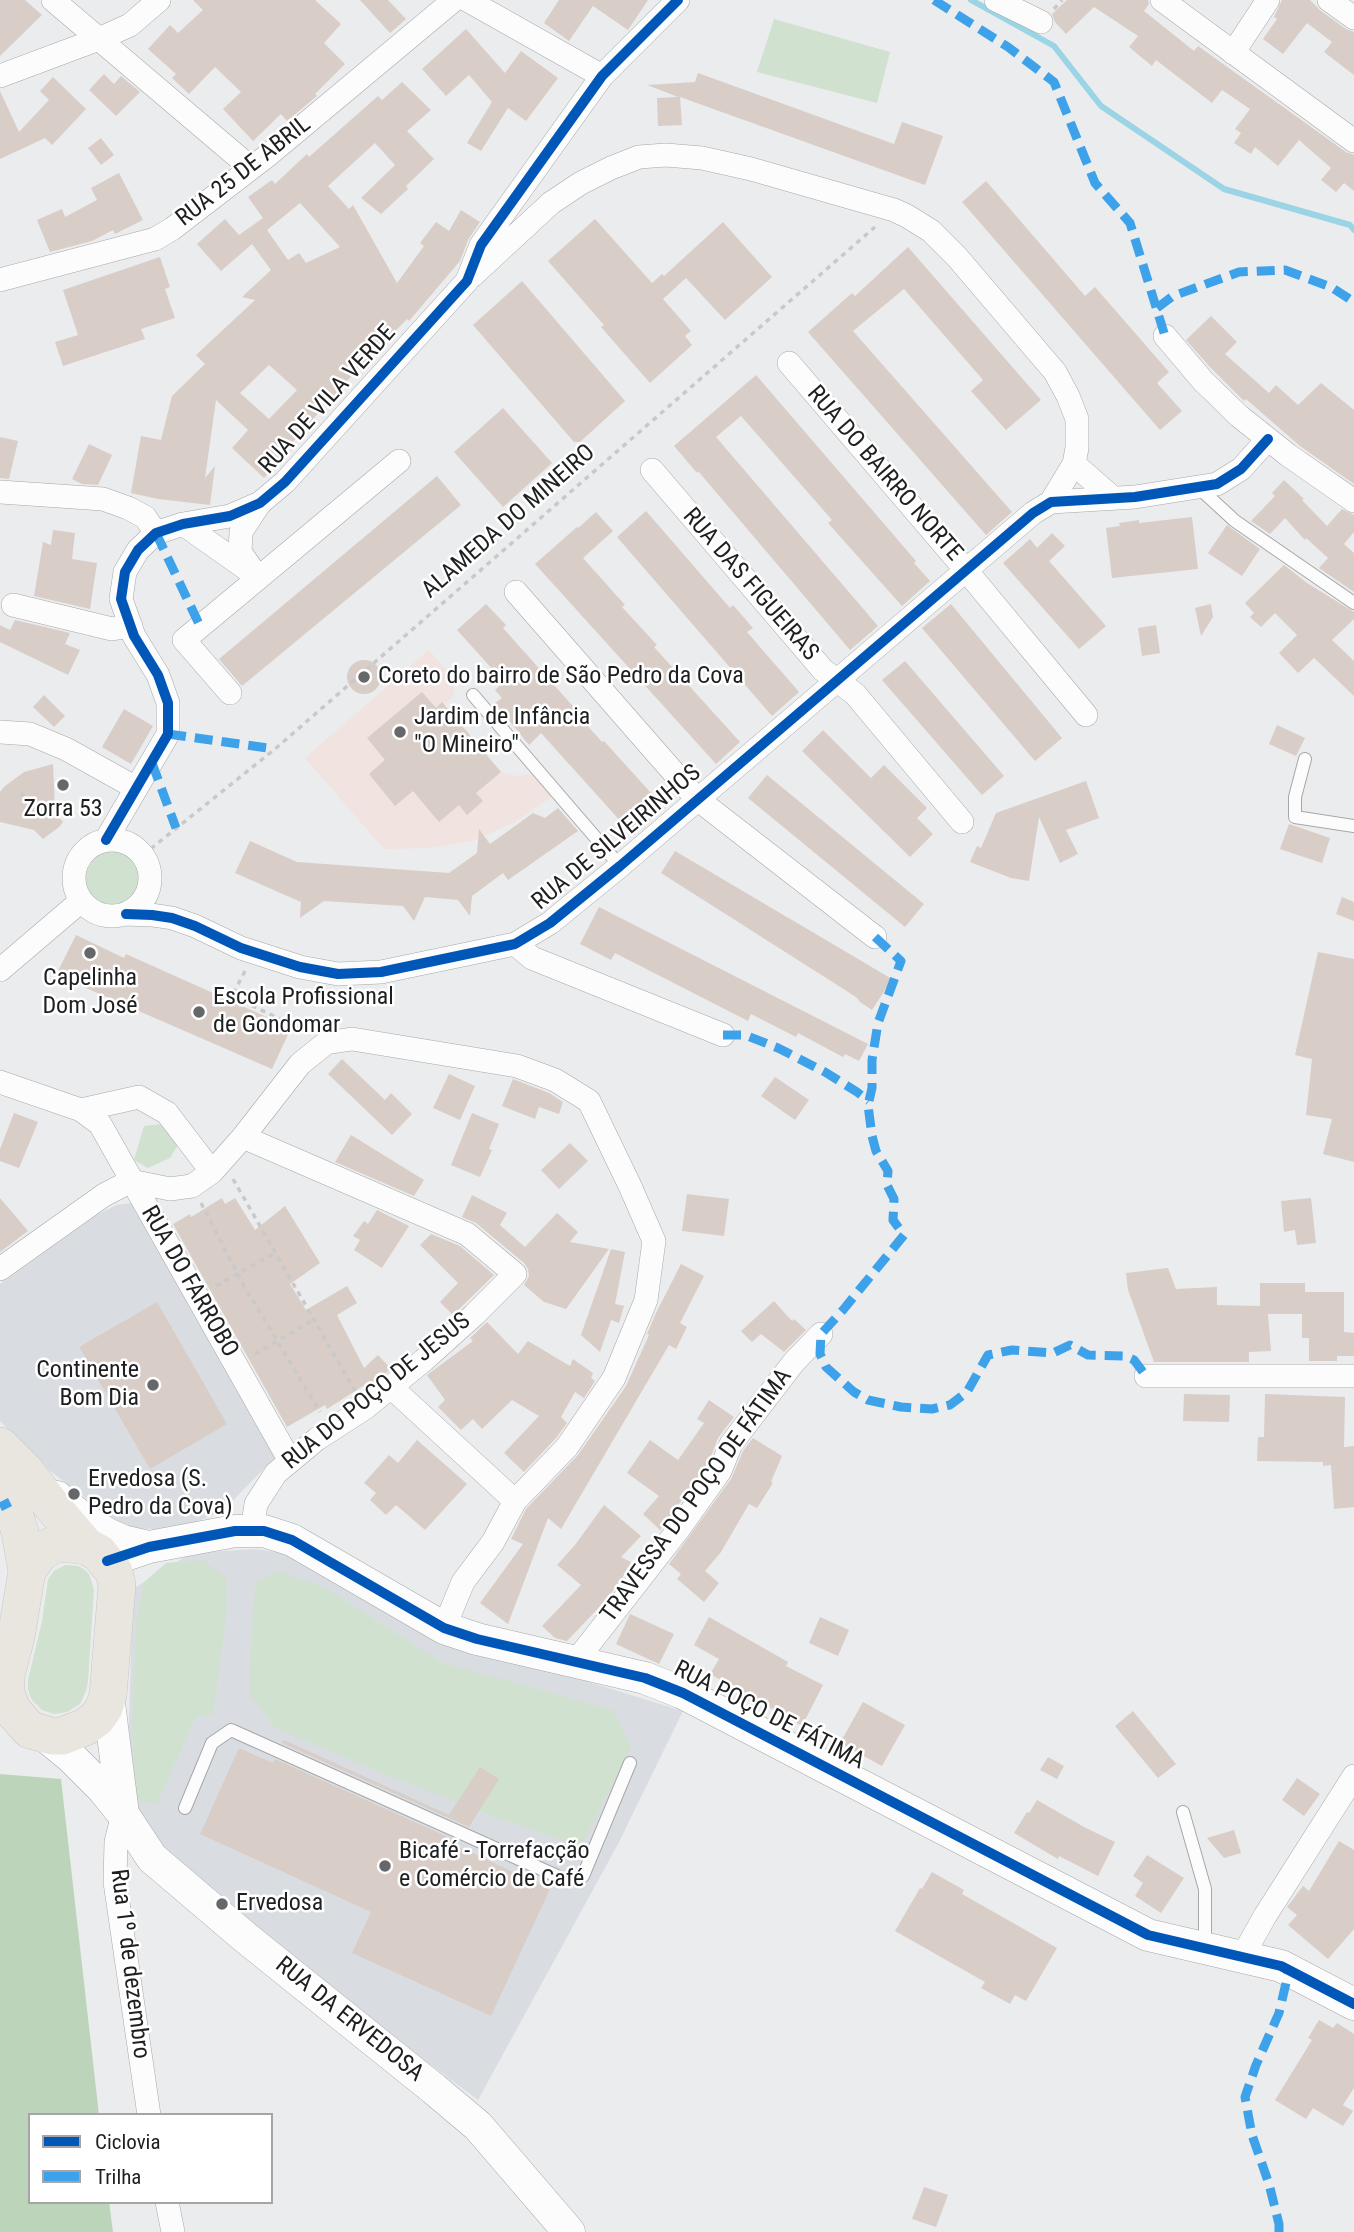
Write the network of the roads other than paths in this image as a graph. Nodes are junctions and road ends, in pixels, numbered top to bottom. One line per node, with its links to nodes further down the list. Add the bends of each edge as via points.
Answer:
1 (53, 0): 12 (street)
2 (159, 0): 12 (street, via 130,25)
3 (454, 0): 17 (street, RUA 25 DE ABRIL)
4 (467, 0): 15 (street)
5 (678, 0): 15 (street, RUA DE VILA VERDE)
6 (996, 0): 11 (street)
7 (1162, 0): 13 (street)
8 (1268, 0): 13 (street)
9 (1329, 0): 10 (street)
10 (1354, 18)
11 (1041, 22)
12 (99, 39): 14 (street); 17 (street)
13 (1233, 53): 16 (street)
14 (0, 76)
15 (602, 76): 19 (street, RUA DE VILA VERDE, via 481,246)
16 (1354, 141)
17 (251, 168): 18 (street, RUA 25 DE ABRIL, via 155,239)
18 (0, 280)
19 (467, 281): 24 (street, via 551,203 591,178 639,157 702,158 894,210 931,231 957,257 1055,372 1077,419); 31 (street, RUA DE VILA VERDE, via 285,482)
20 (1166, 336): 22 (street, via 1212,390)
21 (789, 363): 34 (street, RUA DO BAIRRO NORTE)
22 (1268, 439): 26 (street, via 1241,469 1217,484); 29 (street)
23 (399, 461): 35 (street)
24 (1074, 464): 28 (street); 30 (street)
25 (652, 470): 40 (street, RUA DAS FIGUEIRAS)
26 (1198, 487): 28 (street); 37 (lane, via 1236,521)
27 (0, 492): 33 (street, via 103,499 145,517)
28 (1113, 498): 30 (street)
29 (1354, 501)
30 (1051, 502): 34 (street, RUA DE SILVEIRINHOS)
31 (260, 503): 32 (street, RUA DE VILA VERDE, via 230,516); 35 (street, via 241,532 240,552)
32 (183, 524): 33 (street, RUA DE VILA VERDE); 35 (street)
33 (156, 533): 39 (street, RUA DE VILA VERDE, via 138,550 125,572 121,599)
34 (965, 569): 40 (street, RUA DE SILVEIRINHOS); 43 (street, RUA DO BAIRRO NORTE)
35 (258, 577): 41 (street, via 184,639)
36 (516, 592): 47 (street)
37 (1354, 603)
38 (13, 605): 39 (street, via 112,629)
39 (131, 626): 46 (street, RUA DE VILA VERDE, via 168,703 168,734)
40 (836, 680): 47 (street, RUA DE SILVEIRINHOS); 48 (street, RUA DAS FIGUEIRAS, via 855,694)
41 (230, 693)
42 (473, 695): 51 (lane)
43 (1086, 715)
44 (0, 732): 46 (street, via 30,734)
45 (1305, 759): 49 (lane, via 1295,817)
46 (136, 788): 50 (street, RUA DE VILA VERDE)
47 (696, 799): 51 (street, RUA DE SILVEIRINHOS); 56 (street)
48 (962, 822)
49 (1354, 826)
50 (106, 840): 52 (street, via 131,844 143,855); 53 (street, via 88,848 78,860 74,881)
51 (620, 866): 57 (street, RUA DE SILVEIRINHOS, via 550,923)
52 (151, 878): 54 (street, via 141,904); 55 (street, RUA DE SILVEIRINHOS, via 159,897)
53 (81, 901): 54 (street, via 101,915); 58 (street)
54 (126, 914): 55 (street, RUA DE SILVEIRINHOS, via 172,918)
55 (195, 926): 57 (street, RUA DE SILVEIRINHOS, via 241,948 338,974 381,972)
56 (875, 937)
57 (515, 944): 59 (street, via 532,958)
58 (0, 970)
59 (723, 1035)
60 (0, 1082): 61 (street, RUA DO FARROBO)
61 (81, 1110): 63 (street, via 138,1097 167,1113); 64 (street, RUA DO FARROBO, via 100,1124)
62 (243, 1137): 63 (street); 69 (street, RUA DO POÇO DE JESUS, via 467,1234 514,1274); 73 (street, via 319,1039 352,1039 517,1066 555,1080 589,1101 654,1241 646,1300 614,1378 567,1447)
63 (212, 1172): 64 (street, via 192,1186 170,1189)
64 (131, 1181): 65 (street); 71 (street, RUA DO FARROBO)
65 (0, 1269)
66 (821, 1334): 81 (street, TRAVESSA DO POÇO DE FÁTIMA, via 731,1444 720,1471 678,1530)
67 (1146, 1376): 68 (street)
68 (1354, 1376)
69 (391, 1387): 71 (street, RUA DO POÇO DE JESUS); 73 (street)
70 (0, 1446): 72 (main road)
71 (290, 1461): 74 (street, RUA DO POÇO DE JESUS, via 276,1473 256,1504)
72 (13, 1476): 76 (street, RUA POÇO DE FÁTIMA, via 107,1534); 77 (main road, via 52,1506); 78 (main road, via 7,1492)
73 (515, 1501): 80 (street, via 493,1542 463,1582)
74 (253, 1531): 75 (street, RUA POÇO DE FÁTIMA); 80 (street, RUA POÇO DE FÁTIMA, via 292,1539)
75 (184, 1541): 76 (street, RUA POÇO DE FÁTIMA); 79 (street, RUA POÇO DE FÁTIMA, via 147,1565)
76 (149, 1547): 77 (street, RUA POÇO DE FÁTIMA)
77 (97, 1554): 78 (main road, via 60,1543 39,1554); 79 (main road, via 114,1572)
78 (27, 1571): 82 (main road, via 16,1637)
79 (114, 1618): 83 (main road)
80 (444, 1628): 81 (street, RUA POÇO DE FÁTIMA)
81 (576, 1661): 90 (street, RUA POÇO DE FÁTIMA, via 684,1693 1116,1920 1148,1935)
82 (3, 1679): 84 (main road)
83 (108, 1695): 84 (main road, via 97,1718 62,1736); 89 (street, RUA DA ERVEDOSA)
84 (22, 1727): 89 (street, RUA DA ERVEDOSA, via 87,1773)
85 (631, 1763): 87 (lane, via 583,1876 566,1880 231,1730 212,1743)
86 (1354, 1776): 91 (street)
87 (185, 1808)
88 (1183, 1812): 90 (lane, via 1205,1889)
89 (123, 1814): 93 (street, Rua 1º de dezembro, via 116,1842 115,1882); 96 (street, RUA DA ERVEDOSA, via 152,1858 478,2126)
90 (1205, 1949): 91 (street, RUA POÇO DE FÁTIMA)
91 (1242, 1957): 92 (street, RUA POÇO DE FÁTIMA, via 1281,1966)
92 (1354, 2004)
93 (149, 2113)
94 (167, 2204): 95 (street)
95 (173, 2232)
96 (569, 2232)

